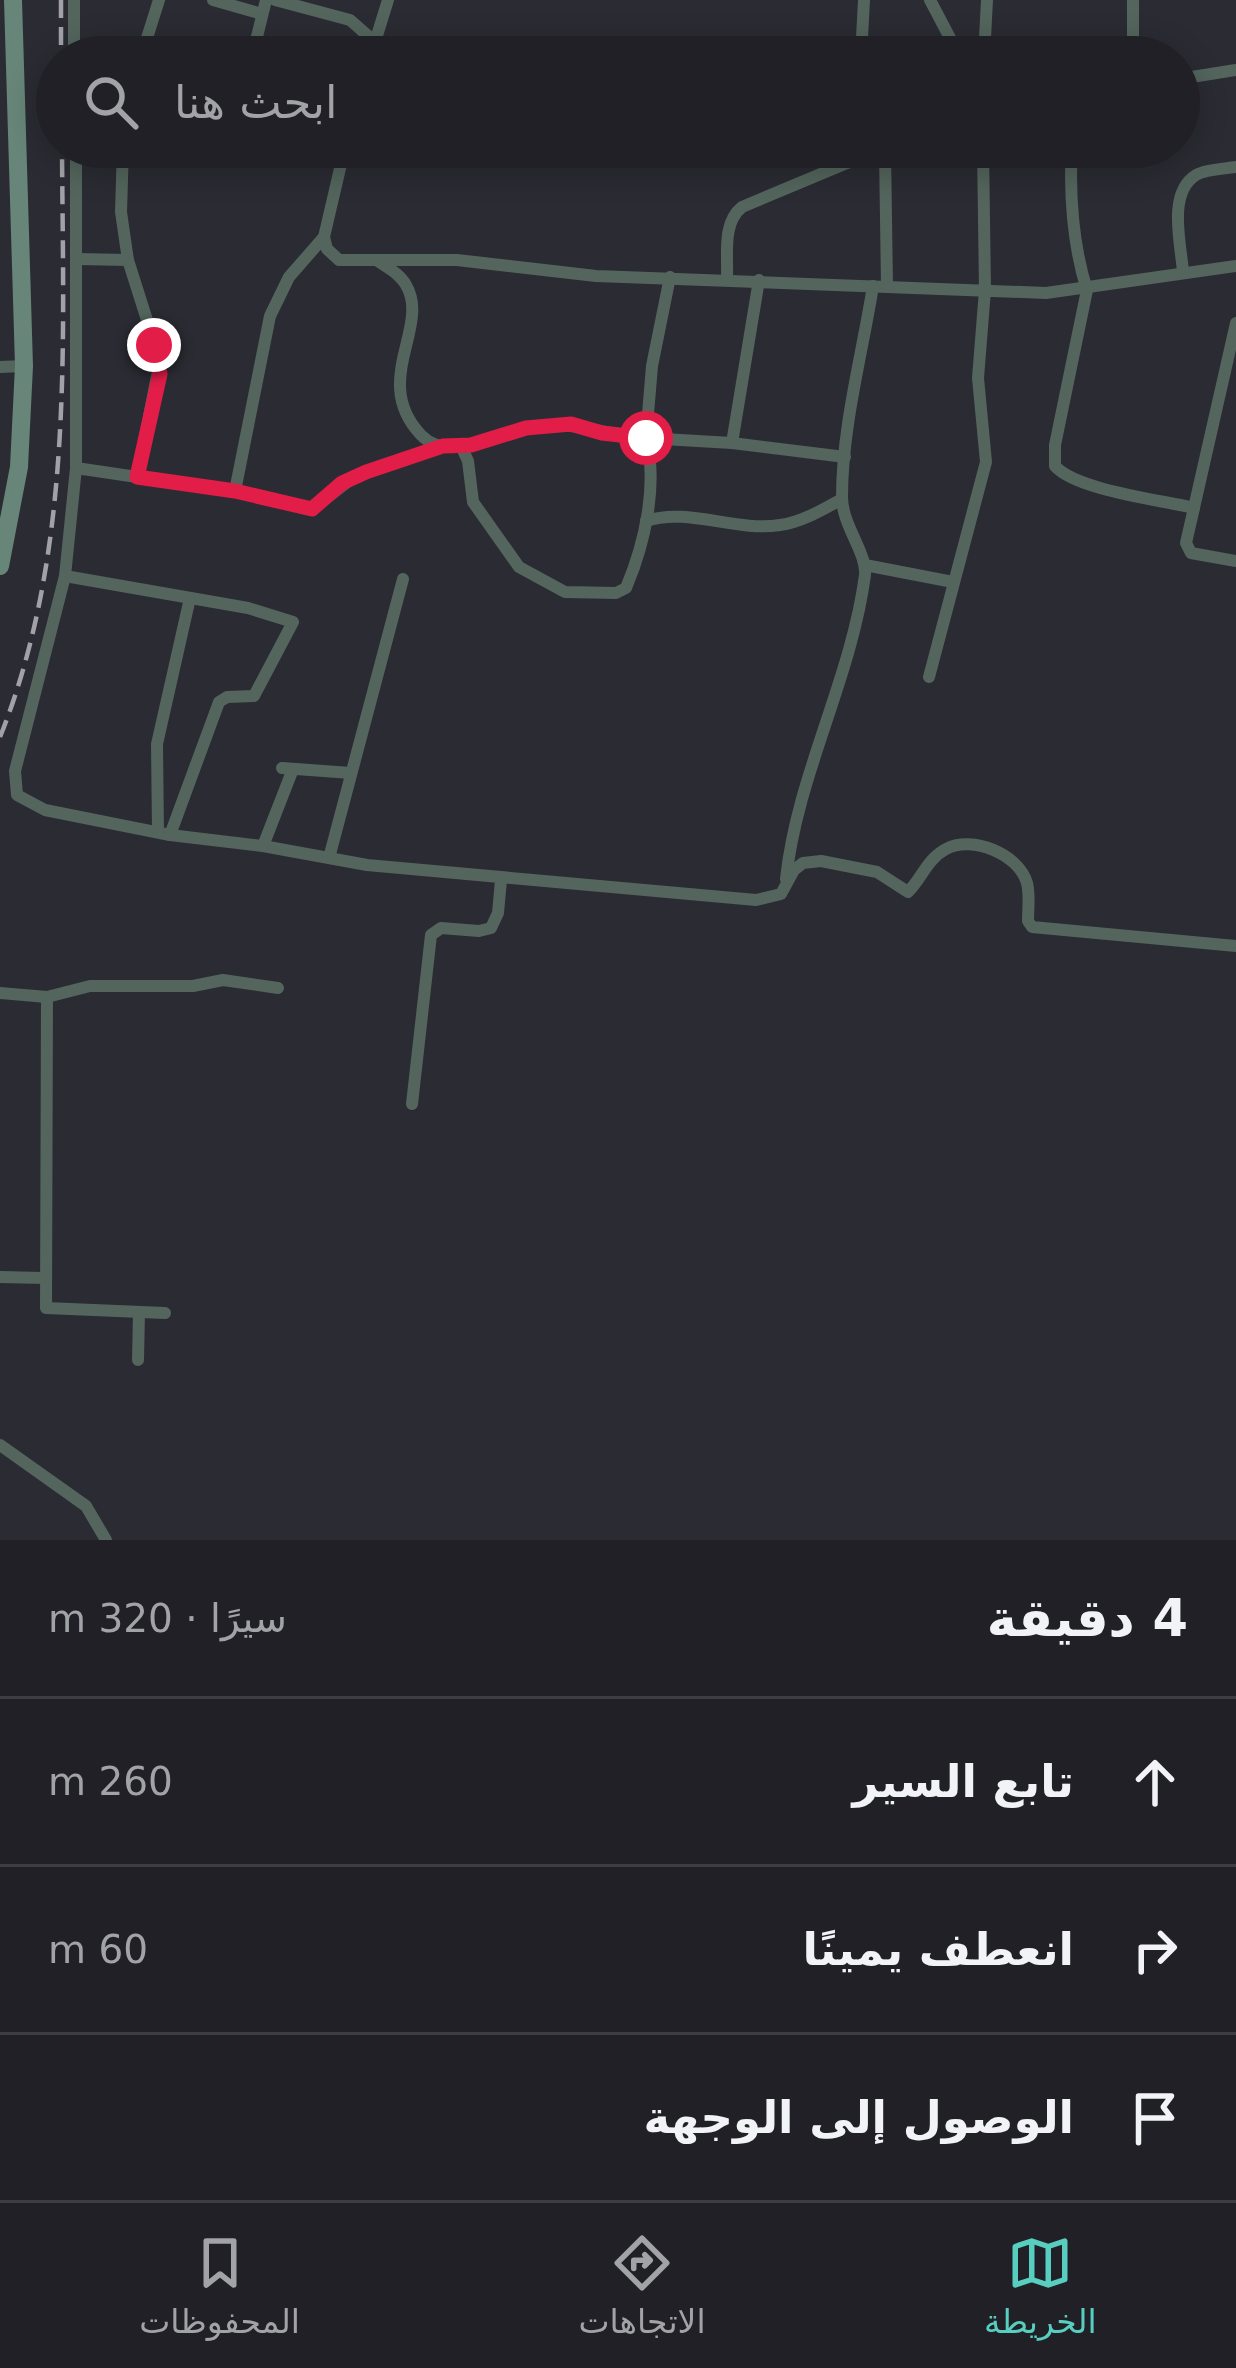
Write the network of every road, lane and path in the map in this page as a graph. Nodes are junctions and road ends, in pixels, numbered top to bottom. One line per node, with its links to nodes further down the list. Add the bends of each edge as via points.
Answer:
1 (13, 0): 43 (main road)
2 (74, 0): 12 (street)
3 (159, 0): 13 (street)
4 (213, 0): 11 (street)
5 (275, 0): 14 (street, via 350,20)
6 (388, 0): 15 (street)
7 (864, 0): 16 (street)
8 (930, 0): 17 (street)
9 (987, 0): 18 (street)
10 (1133, 0): 19 (street)
11 (264, 7)
12 (74, 36)
13 (148, 36)
14 (368, 36)
15 (377, 36)
16 (862, 36)
17 (949, 36)
18 (985, 36)
19 (1133, 36)
20 (1236, 70): 21 (street)
21 (1200, 76)
22 (1236, 167): 35 (street, via 1199,173 1184,189)
23 (76, 168): 31 (street)
24 (122, 168): 32 (street)
25 (341, 168): 30 (street)
26 (835, 168): 37 (street, via 732,215)
27 (885, 168): 39 (street)
28 (983, 168): 40 (street)
29 (1070, 168): 41 (street)
30 (324, 237): 33 (street, via 339,260); 52 (street, via 289,277 270,316)
31 (77, 259): 32 (street); 50 (street)
32 (128, 260): 51 (street, via 160,368)
33 (377, 260): 36 (street); 47 (street, via 402,278 412,301 398,375 405,405 422,436)
34 (1236, 266): 35 (street)
35 (1183, 272): 41 (street)
36 (670, 277): 37 (street); 45 (street)
37 (727, 279): 38 (street)
38 (759, 280): 39 (street); 46 (street)
39 (880, 286): 40 (street); 49 (street)
40 (985, 290): 41 (street); 61 (street, via 978,378 986,462)
41 (1087, 290): 54 (street, via 1056,468)
42 (1236, 323): 54 (street)
43 (24, 366): 44 (street); 58 (main road, via 19,467)
44 (0, 368)
45 (646, 438): 46 (street); 48 (street, via 553,423); 55 (street)
46 (732, 443): 49 (street)
47 (443, 446): 48 (street); 52 (street, via 354,477 312,509)
48 (461, 446): 55 (street, via 482,518 519,567 556,589 626,588)
49 (845, 457): 53 (street)
50 (76, 468): 51 (street); 59 (street)
51 (137, 477): 52 (street)
52 (235, 491)
53 (842, 499): 55 (street, via 775,526); 57 (street)
54 (1194, 508): 56 (street, via 1187,549)
55 (646, 521)
56 (1236, 561)
57 (865, 565): 61 (street); 69 (street, via 795,817)
58 (0, 566)
59 (65, 576): 62 (street); 65 (street, via 15,771 16,795 45,810)
60 (403, 579): 64 (street)
61 (953, 582): 63 (street)
62 (190, 598): 65 (street, via 157,744); 65 (street, via 293,622 254,696 219,702)
63 (929, 677)
64 (351, 773): 66 (street, via 288,769); 67 (street)
65 (164, 833): 66 (street)
66 (263, 846): 67 (street)
67 (328, 858): 68 (street)
68 (501, 880): 69 (street, via 763,900); 74 (street, via 491,928 430,935)
69 (785, 884): 70 (street, via 803,863 821,861 877,872 908,892 946,849 982,847 1023,874 1032,927)
70 (1236, 946)
71 (278, 988): 73 (street, via 223,980 90,986)
72 (0, 993): 73 (street)
73 (47, 997): 76 (street)
74 (412, 1104)
75 (0, 1277): 76 (street)
76 (44, 1278): 77 (street, via 46,1308)
77 (139, 1312): 78 (street); 79 (street)
78 (165, 1313)
79 (138, 1360)
80 (0, 1445): 81 (street, via 86,1506)
81 (106, 1540)

